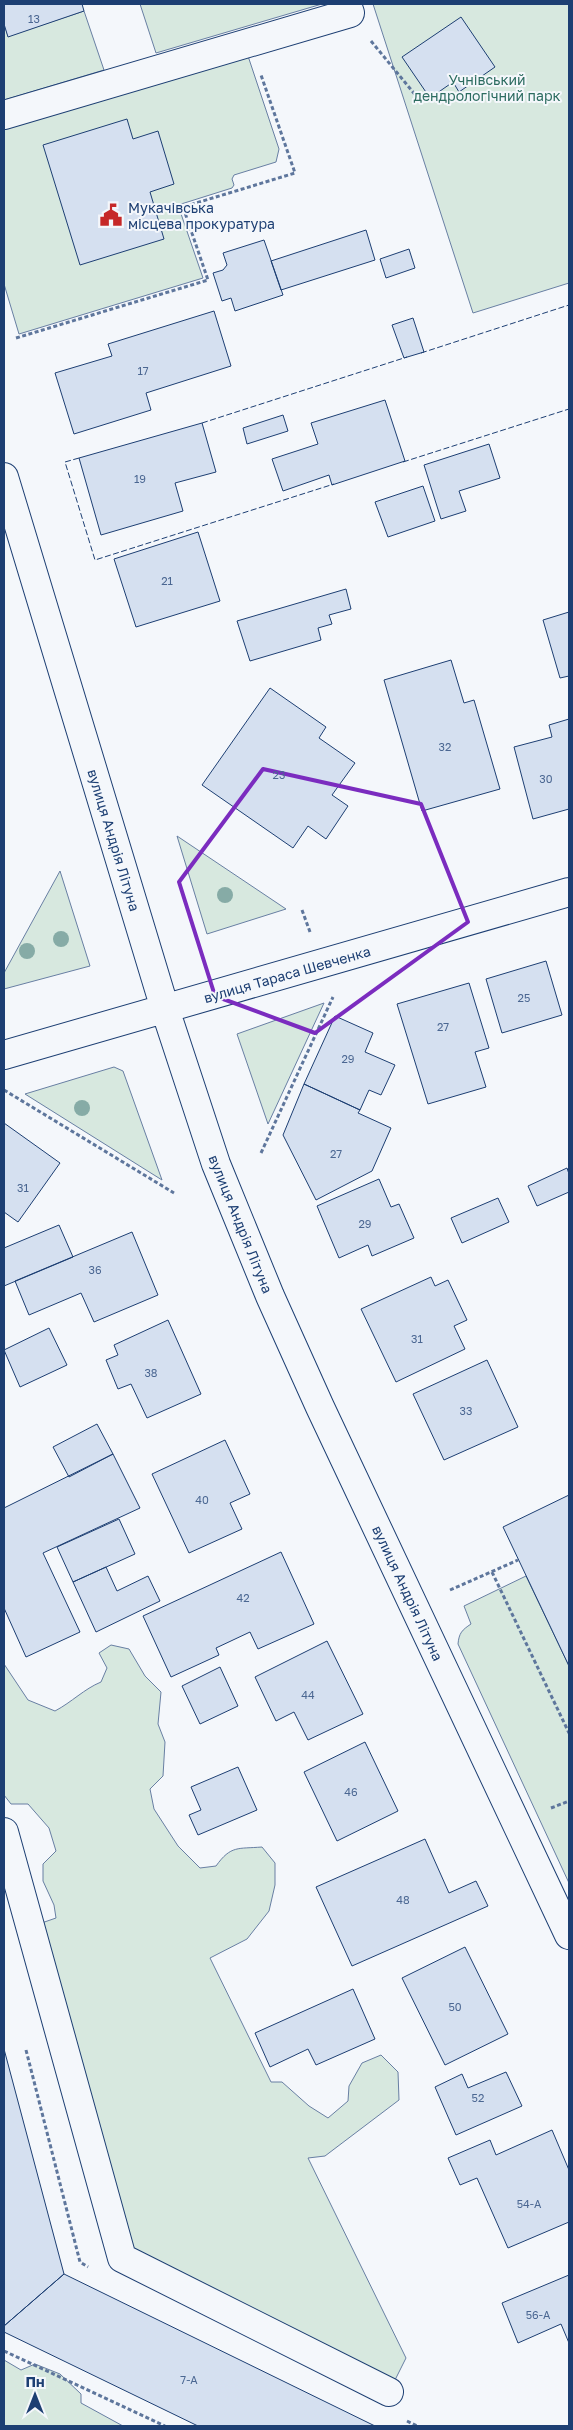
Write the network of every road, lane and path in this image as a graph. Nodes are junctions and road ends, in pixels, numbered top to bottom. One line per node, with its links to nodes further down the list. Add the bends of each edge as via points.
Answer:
1 (347, 4): 5 (street, via 350,13)
2 (371, 40): 4 (path)
3 (259, 70): 6 (path, via 295,173 183,206 208,280)
4 (422, 103)
5 (4, 115)
6 (16, 338)
7 (4, 478): 11 (street, вулиця Андрія Літуна)
8 (569, 892): 10 (street, вулиця Тараса Шевченка)
9 (302, 910): 10 (path)
10 (321, 964): 11 (street, вулиця Тараса Шевченка); 14 (path, via 333,996)
11 (165, 1009): 12 (street, вулиця Тараса Шевченка); 23 (street, вулиця Андрія Літуна, via 216,1164 270,1296)
12 (4, 1055)
13 (4, 1090): 15 (path)
14 (261, 1153)
15 (174, 1193)
16 (518, 1560): 17 (path)
17 (492, 1572): 18 (path); 19 (path)
18 (450, 1590)
19 (569, 1733)
20 (569, 1801): 21 (path)
21 (551, 1808)
22 (4, 1832): 25 (street, via 122,2258)
23 (569, 1935)
24 (4, 2351): 26 (path)
25 (389, 2392)
26 (165, 2426)

